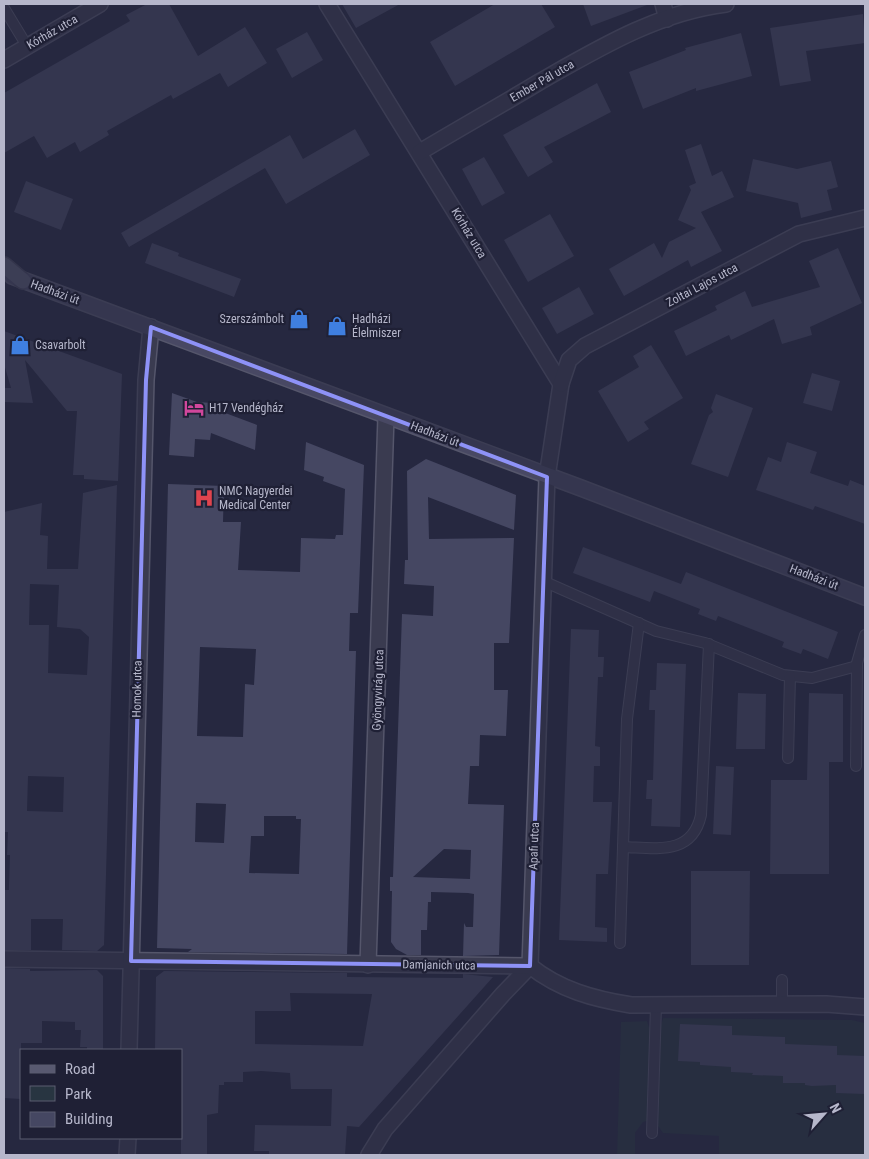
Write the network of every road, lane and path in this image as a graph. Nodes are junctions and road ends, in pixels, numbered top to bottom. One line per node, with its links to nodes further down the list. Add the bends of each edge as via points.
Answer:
1 (100, 4): 7 (street, Kórház utca)
2 (327, 4): 9 (street, Kórház utca)
3 (663, 4): 6 (street)
4 (726, 4): 6 (street, Ember Pál utca)
5 (4, 8): 7 (lane)
6 (667, 19): 9 (street, Ember Pál utca, via 642,27 588,55)
7 (27, 46): 8 (street, Kórház utca)
8 (4, 60)
9 (420, 152): 15 (street, Kórház utca)
10 (865, 218): 15 (street, Zoltai Lajos utca, via 799,234 585,346 569,360)
11 (4, 264): 13 (main road)
12 (4, 273): 13 (street, Hadházi út)
13 (23, 281): 14 (street, Hadházi út)
14 (151, 327): 16 (street, Hadházi út); 30 (street, Homok utca, via 146,380)
15 (561, 384): 17 (street)
16 (386, 416): 17 (street, Hadházi út); 31 (street, Gyöngyvirág utca)
17 (547, 477): 18 (street, Apafi utca); 19 (street, Hadházi út)
18 (543, 581): 20 (lane); 32 (street, Apafi utca)
19 (865, 598)
20 (639, 624): 22 (lane); 27 (lane, via 627,719)
21 (865, 635): 23 (lane)
22 (708, 644): 24 (lane); 27 (lane, via 698,826 691,837 675,847)
23 (857, 666): 24 (lane, via 812,678); 26 (lane)
24 (790, 676): 25 (lane)
25 (788, 758)
26 (856, 766)
27 (623, 847): 28 (lane)
28 (620, 943)
29 (4, 960): 30 (street, Damjanich utca)
30 (131, 961): 31 (street, Damjanich utca); 37 (street, Homok utca)
31 (368, 965): 32 (street, Damjanich utca)
32 (530, 966): 35 (street, via 556,984 588,996 631,1005); 41 (street, via 384,1129)
33 (782, 980): 34 (lane)
34 (782, 1004): 35 (street); 36 (street)
35 (656, 1006): 38 (lane)
36 (865, 1007)
37 (129, 1049)
38 (652, 1133)
39 (128, 1139): 40 (street)
40 (127, 1155)
41 (369, 1155)

